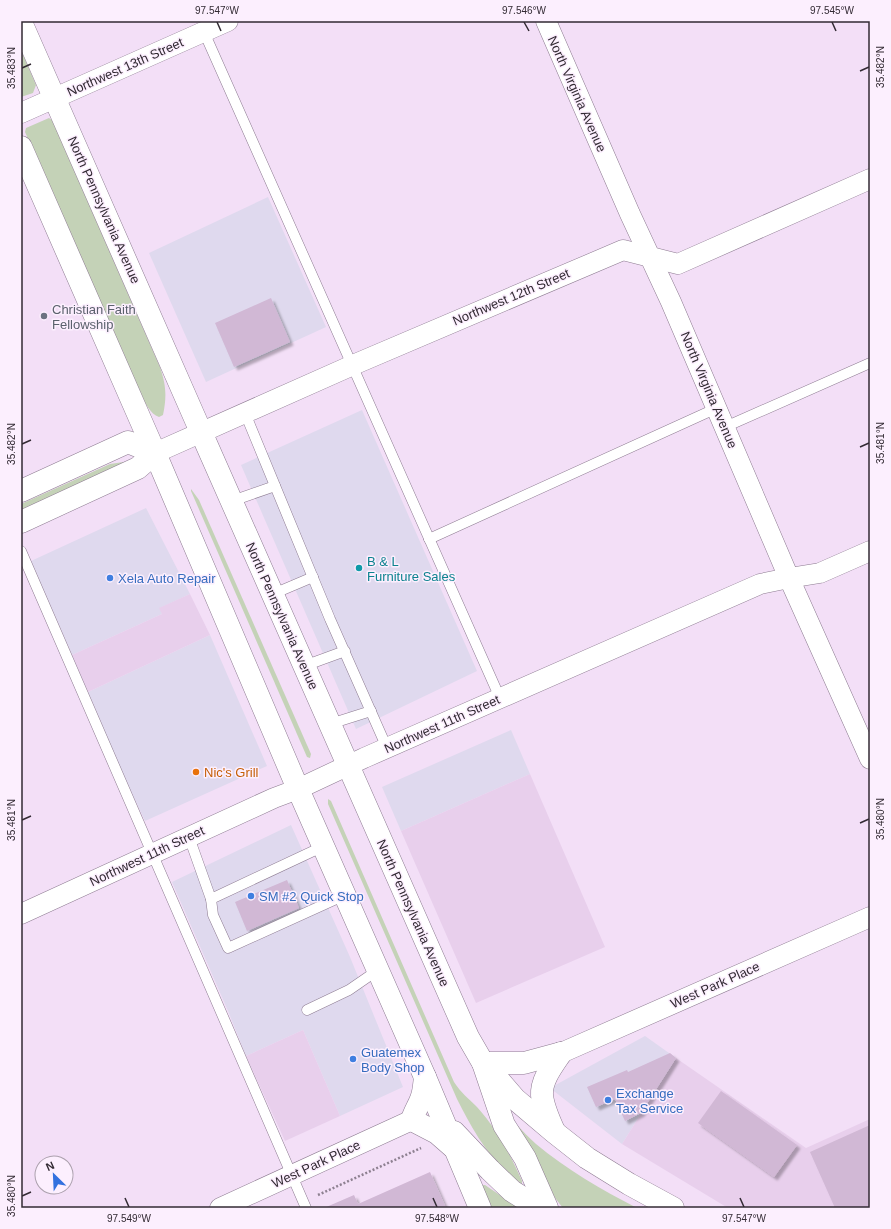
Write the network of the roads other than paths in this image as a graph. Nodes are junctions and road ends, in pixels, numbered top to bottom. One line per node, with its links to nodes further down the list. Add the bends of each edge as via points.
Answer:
1 (228, 21): 4 (street, Northwest 13th Street)
2 (546, 21): 9 (street, North Virginia Avenue)
3 (21, 22): 5 (main road, North Pennsylvania Avenue)
4 (204, 32): 5 (street, Northwest 13th Street); 11 (lane)
5 (54, 98): 6 (street, Northwest 13th Street); 15 (main road, North Pennsylvania Avenue)
6 (21, 113)
7 (21, 147): 16 (main road)
8 (870, 179): 9 (street, Northwest 12th Street, via 678,264)
9 (649, 256): 11 (street, Northwest 12th Street, via 623,250); 12 (street, North Virginia Avenue)
10 (870, 363): 14 (lane)
11 (353, 365): 13 (street, Northwest 12th Street); 21 (lane)
12 (717, 408): 14 (street, North Virginia Avenue); 21 (lane)
13 (245, 413): 15 (street, Northwest 12th Street); 17 (lane)
14 (725, 428): 25 (street, North Virginia Avenue)
15 (201, 432): 16 (street, Northwest 12th Street); 19 (main road, North Pennsylvania Avenue)
16 (155, 453): 18 (main road, via 128,442); 20 (main road, Northwest 12th Street, via 138,468); 35 (main road)
17 (275, 486): 19 (lane); 24 (lane)
18 (21, 491)
19 (232, 501): 26 (main road, North Pennsylvania Avenue)
20 (21, 522)
21 (429, 539): 29 (lane)
22 (21, 551): 38 (lane)
23 (870, 551): 25 (street, Northwest 11th Street, via 820,573)
24 (313, 577): 26 (lane); 27 (lane)
25 (789, 578): 29 (street, Northwest 11th Street, via 760,584); 33 (street, North Virginia Avenue)
26 (273, 594): 28 (main road, North Pennsylvania Avenue)
27 (345, 651): 28 (lane); 30 (lane)
28 (304, 666): 31 (main road, North Pennsylvania Avenue)
29 (500, 698): 32 (street, Northwest 11th Street)
30 (371, 710): 31 (lane); 32 (lane)
31 (330, 724): 34 (main road, North Pennsylvania Avenue)
32 (387, 748): 34 (street, Northwest 11th Street)
33 (870, 759)
34 (348, 765): 35 (street, Northwest 11th Street); 46 (main road, North Pennsylvania Avenue, via 468,1037)
35 (298, 789): 36 (street, Northwest 11th Street); 37 (main road)
36 (188, 837): 38 (street, Northwest 11th Street); 40 (lane)
37 (324, 846): 39 (main road); 40 (lane)
38 (152, 854): 41 (street, Northwest 11th Street); 51 (lane)
39 (345, 895): 40 (lane, via 228,948 213,915); 43 (main road)
40 (211, 899)
41 (21, 914)
42 (870, 917): 45 (street, West Park Place)
43 (378, 970): 44 (lane, via 349,990); 47 (main road)
44 (307, 1010)
45 (561, 1053): 46 (main road, via 524,1062); 49 (main road, via 548,1073 542,1095)
46 (484, 1063): 49 (main road, via 515,1099); 56 (main road, North Pennsylvania Avenue, via 504,1125 525,1158)
47 (425, 1077): 48 (main road, via 420,1102); 50 (main road)
48 (412, 1120): 50 (main road); 51 (street, West Park Place)
49 (554, 1132): 57 (main road, via 587,1158)
50 (447, 1136): 54 (main road); 55 (main road, via 512,1191)
51 (292, 1175): 52 (lane); 53 (street, West Park Place)
52 (304, 1205)
53 (220, 1208)
54 (480, 1208)
55 (539, 1208)
56 (547, 1208)
57 (673, 1208)

